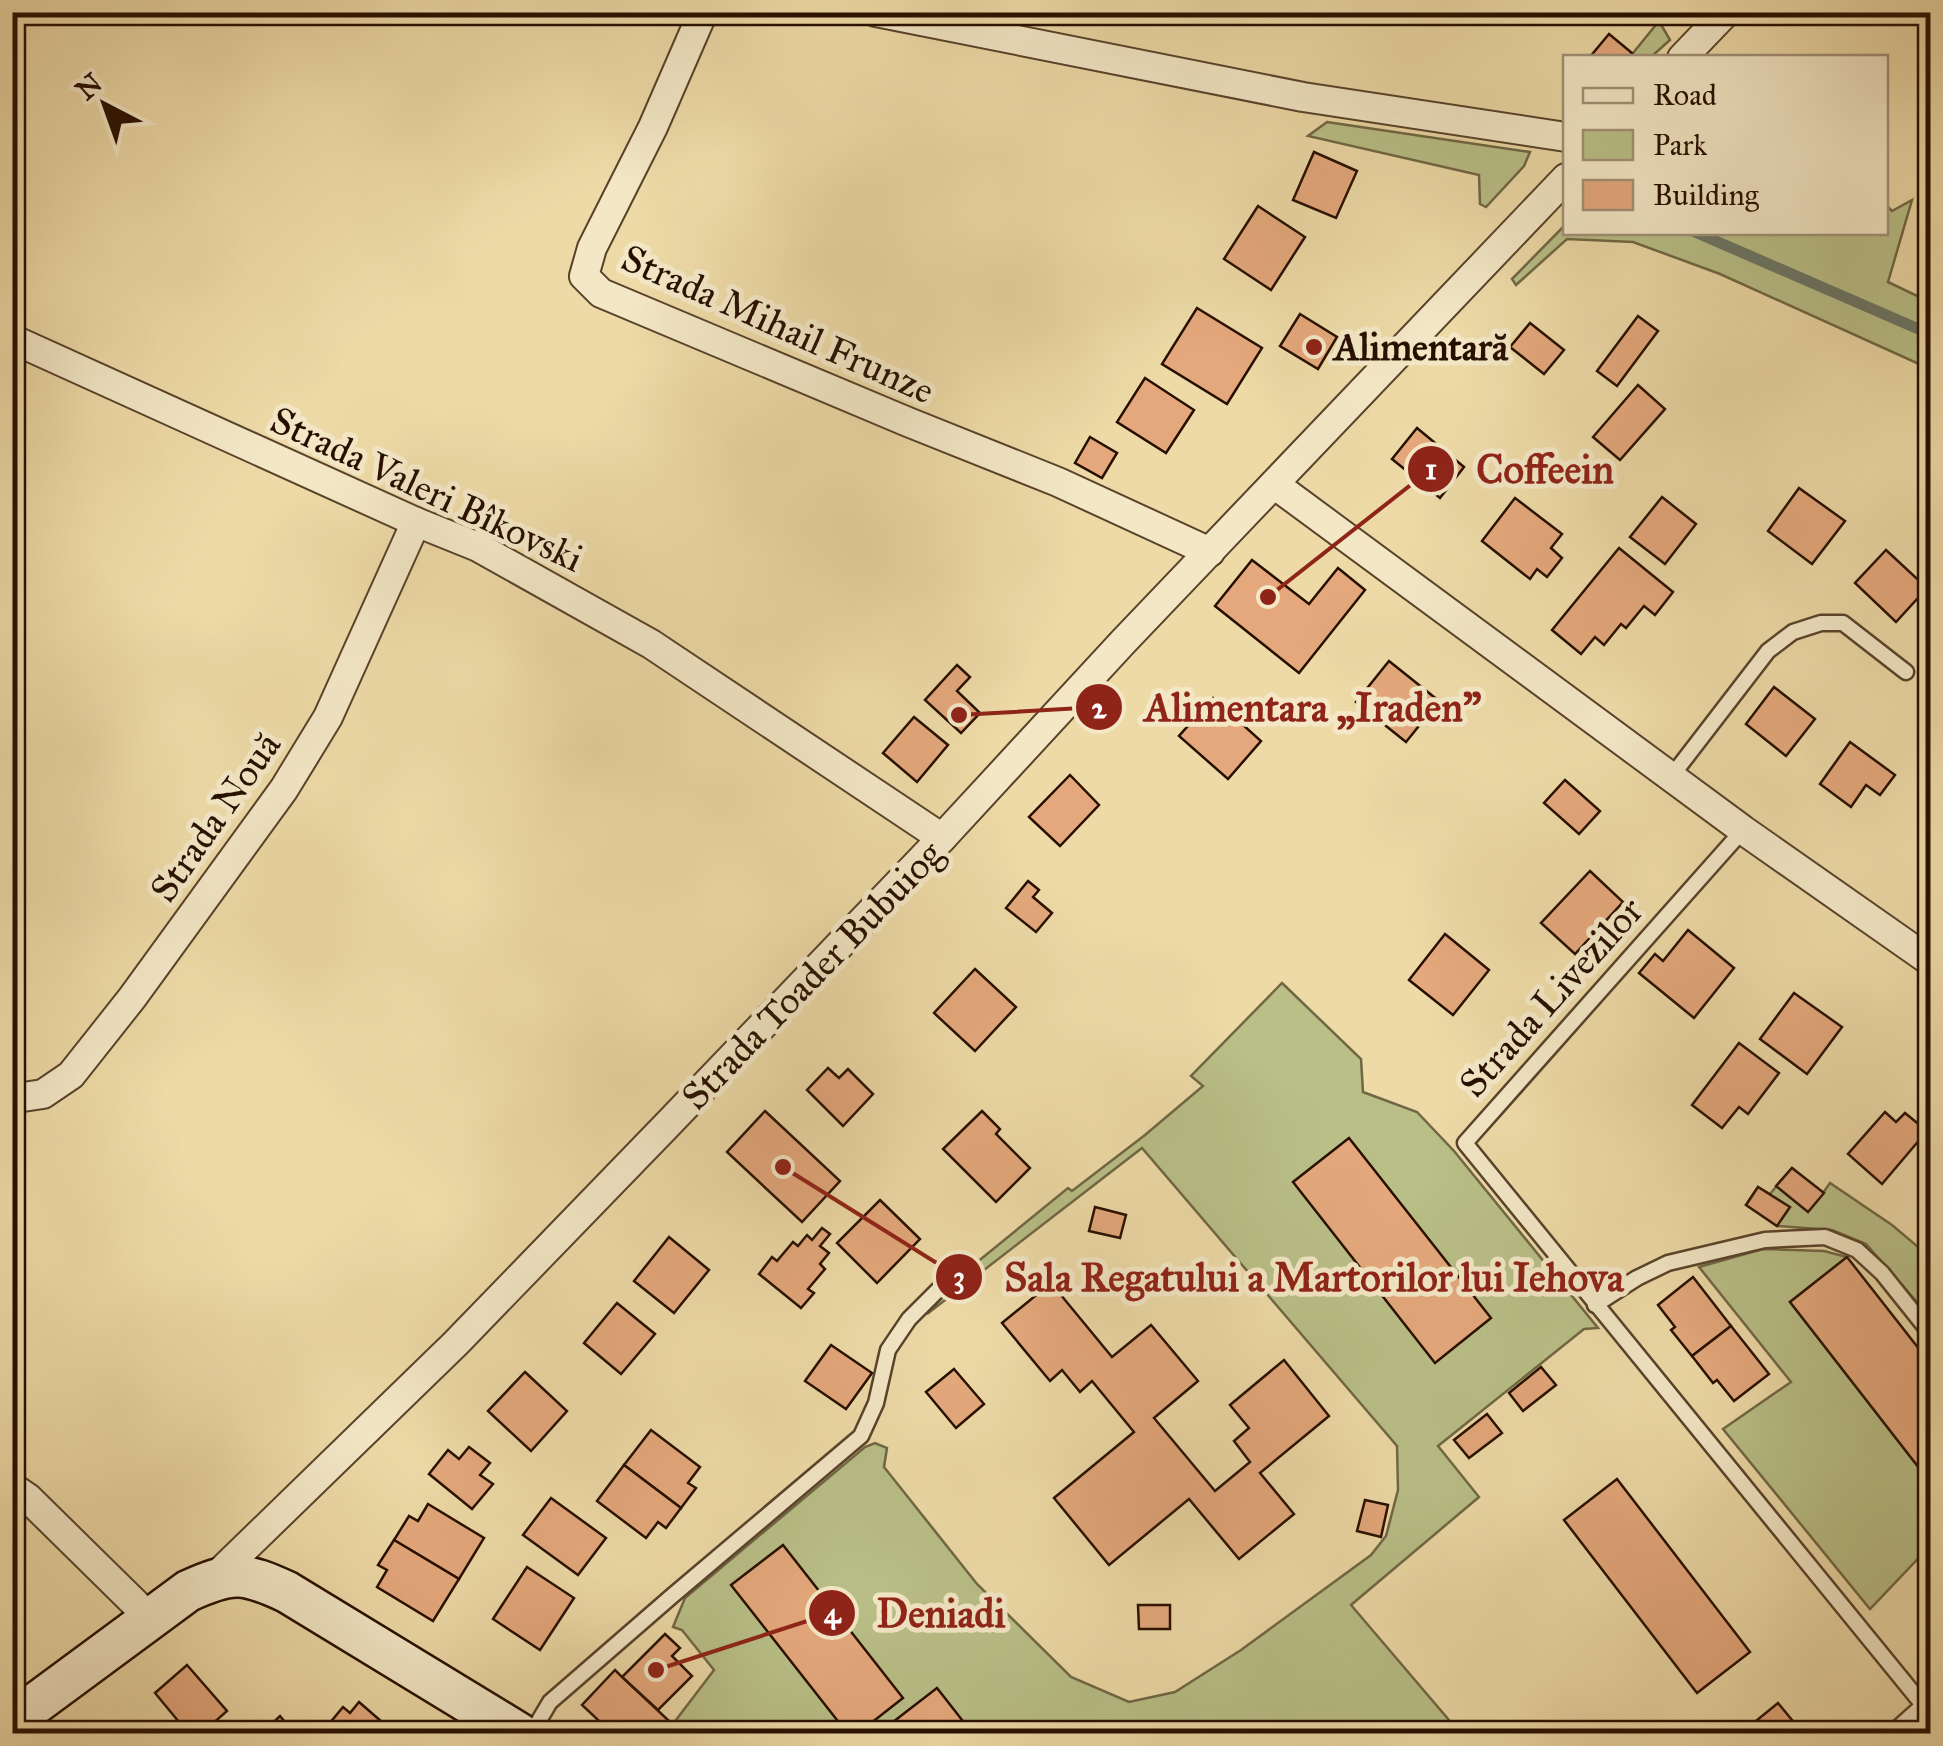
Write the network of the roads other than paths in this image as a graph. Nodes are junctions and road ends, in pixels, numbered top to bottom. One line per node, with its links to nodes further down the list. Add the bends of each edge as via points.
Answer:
1 (702, 12): 10 (street, Strada Mihail Frunze, via 584,276 601,292)
2 (876, 12): 5 (street, via 1303,98)
3 (1726, 12): 4 (street)
4 (1685, 55)
5 (1563, 137)
6 (1563, 181): 8 (street, Strada Toader Bubuiog)
7 (12, 339): 9 (street, Strada Valeri Bîkovski)
8 (1274, 484): 10 (street, Strada Toader Bubuiog); 12 (street)
9 (416, 522): 14 (street, Strada Valeri Bîkovski, via 478,547 651,644); 16 (street, Strada Nouă, via 328,717 284,789 71,1075 43,1094)
10 (1210, 552): 14 (street, Strada Toader Bubuiog)
11 (1906, 672): 12 (lane, via 1842,623 1793,632 1768,651)
12 (1670, 777): 13 (street)
13 (1742, 830): 15 (street); 18 (lane, Strada Livezilor, via 1465,1143)
14 (942, 838): 21 (street, Strada Toader Bubuiog, via 456,1344)
15 (1930, 961)
16 (12, 1092)
17 (955, 1273): 26 (lane, via 888,1350 861,1436 550,1702)
18 (1594, 1304): 19 (lane, via 1668,1263 1765,1240 1826,1237 1857,1250 1882,1273); 23 (lane, Strada Livezilor)
19 (1930, 1333)
20 (12, 1487): 22 (street)
21 (212, 1580): 22 (street, Strada Toader Bubuiog); 25 (street, via 255,1578 288,1592)
22 (152, 1620): 24 (street, Strada Toader Bubuiog)
23 (1927, 1702): 27 (lane)
24 (12, 1721)
25 (520, 1734)
26 (531, 1734)
27 (1891, 1734)

